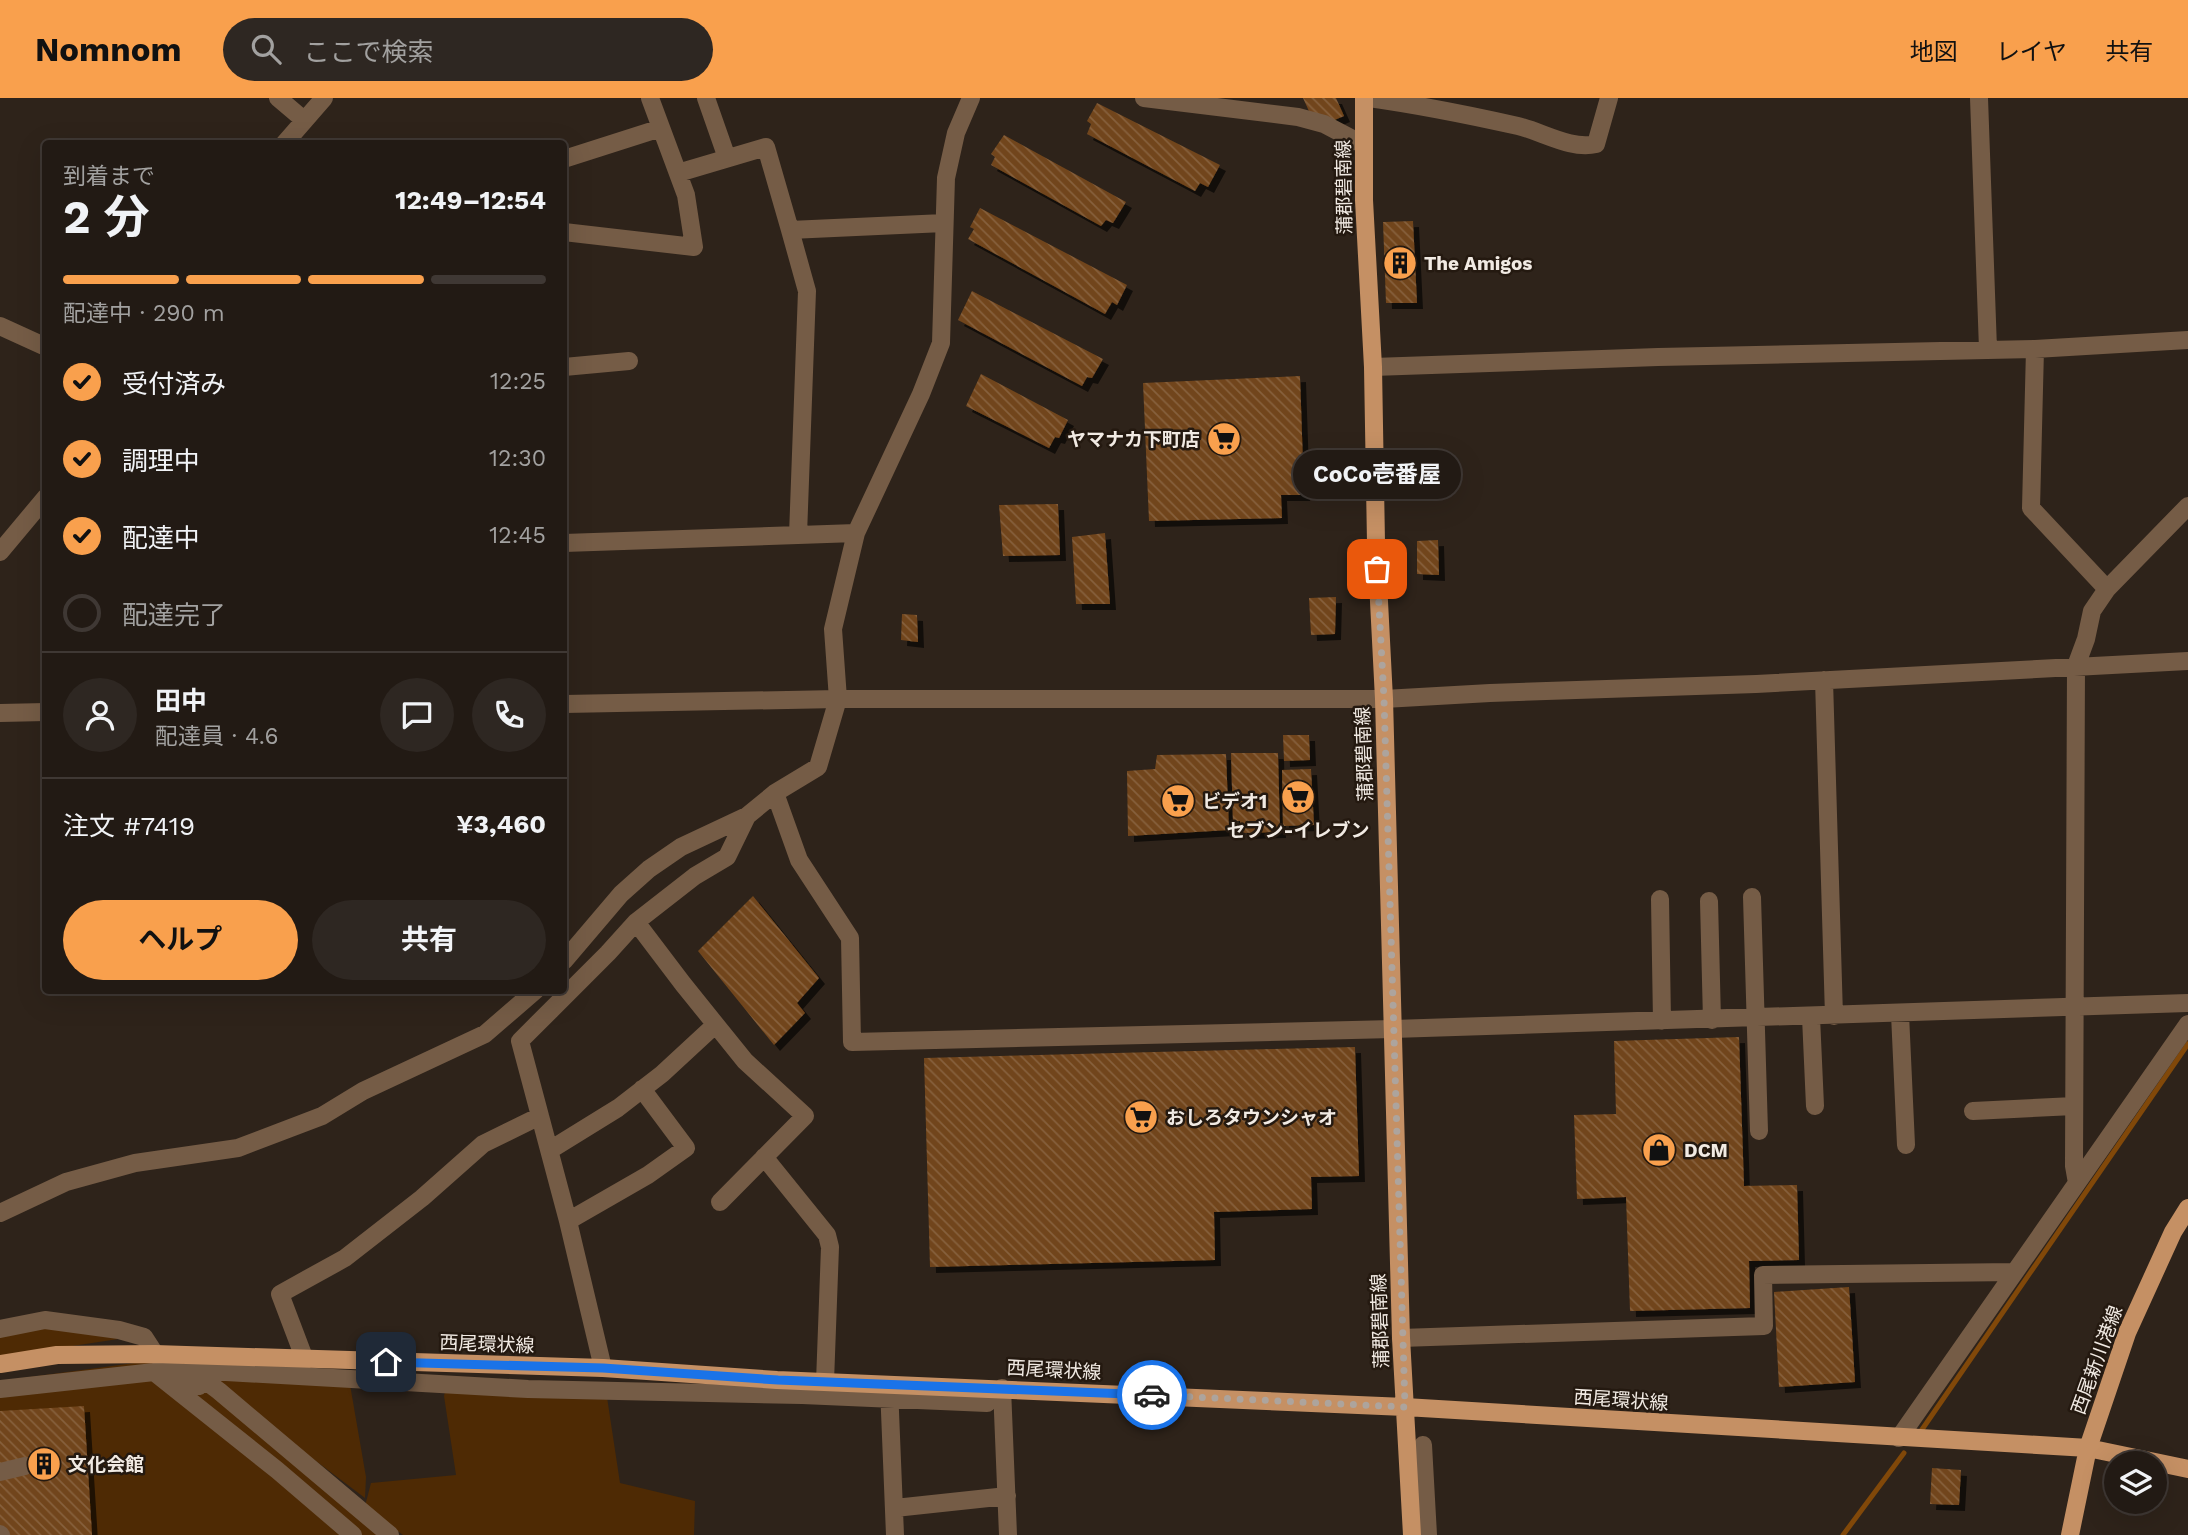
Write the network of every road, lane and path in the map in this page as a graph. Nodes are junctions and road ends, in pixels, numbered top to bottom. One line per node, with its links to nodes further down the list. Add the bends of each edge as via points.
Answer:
1 (278, 98): 11 (street)
2 (324, 98): 11 (street)
3 (650, 98): 12 (street)
4 (706, 98): 16 (street)
5 (971, 98): 18 (street, via 949,162)
6 (1144, 98): 14 (street, via 1298,117 1324,124)
7 (1366, 98): 10 (street); 14 (main road, 蒲郡碧南線)
8 (1609, 98): 10 (street, via 1596,144 1583,147)
9 (1979, 98): 25 (street)
10 (1424, 102)
11 (304, 120): 13 (street)
12 (661, 128): 15 (street); 17 (street)
13 (287, 140)
14 (1364, 145): 28 (main road, 蒲郡碧南線)
15 (567, 158)
16 (727, 158): 17 (street); 19 (street, via 766,147)
17 (678, 173): 20 (street, via 694,247)
18 (944, 223): 19 (street); 31 (street, via 941,343)
19 (790, 230): 32 (street, via 807,291)
20 (567, 232)
21 (0, 326): 23 (street)
22 (2188, 340): 24 (street)
23 (42, 345)
24 (2035, 348): 25 (street); 35 (street, via 2031,508)
25 (1988, 349): 28 (street)
26 (629, 361): 27 (street)
27 (567, 367)
28 (1373, 367): 40 (main road, 蒲郡碧南線)
29 (42, 502): 34 (street)
30 (2188, 506): 35 (street)
31 (856, 533): 32 (street); 39 (street, via 833,629)
32 (798, 535): 33 (street)
33 (567, 543)
34 (0, 552)
35 (2108, 589): 37 (street, via 2092,611)
36 (2188, 662): 37 (street)
37 (2076, 666): 38 (street); 53 (street)
38 (1824, 680): 40 (street); 55 (street)
39 (838, 699): 40 (street); 41 (street); 44 (street, via 818,766)
40 (1384, 699): 62 (main road, 蒲郡碧南線)
41 (567, 704)
42 (42, 712): 43 (street)
43 (0, 713)
44 (775, 793): 45 (street); 62 (street, via 799,860 850,938 852,1042)
45 (747, 816): 49 (street, via 727,857); 50 (street, via 681,847 649,869 621,894)
46 (1752, 897): 57 (street)
47 (1660, 899): 59 (street)
48 (1709, 901): 58 (street)
49 (636, 922): 61 (street); 67 (street, via 520,1041)
50 (567, 957)
51 (531, 994): 75 (street, via 485,1034 363,1091 322,1116 238,1148 135,1163 66,1182)
52 (2188, 1003): 53 (street)
53 (2076, 1007): 54 (street); 65 (street)
54 (1900, 1014): 55 (street); 69 (street)
55 (1835, 1016): 56 (street)
56 (1811, 1017): 57 (street); 64 (street)
57 (1755, 1018): 58 (street); 68 (street)
58 (1712, 1020): 59 (street)
59 (1662, 1021): 62 (street)
60 (2188, 1024): 72 (street)
61 (715, 1025): 63 (street); 71 (street, via 805,1116)
62 (1393, 1029): 79 (main road, 蒲郡碧南線)
63 (642, 1089): 70 (street); 76 (street, via 686,1148)
64 (1815, 1106)
65 (2074, 1106): 66 (street); 72 (street)
66 (1973, 1111)
67 (540, 1116): 70 (street); 81 (street, via 484,1144 345,1258 280,1294)
68 (1759, 1131)
69 (1906, 1145)
70 (550, 1150): 76 (street)
71 (764, 1157): 73 (street); 84 (street, via 827,1235)
72 (2077, 1183): 77 (street)
73 (720, 1202)
74 (2188, 1208): 92 (main road, 西尾新川港線, via 2127,1333)
75 (0, 1213)
76 (568, 1222): 83 (street)
77 (2015, 1272): 79 (street, via 1763,1275 1764,1326); 90 (street)
78 (0, 1329): 80 (street, via 45,1320 119,1330 144,1337)
79 (1401, 1338): 89 (main road, 蒲郡碧南線)
80 (155, 1354): 81 (main road, 西尾環状線); 82 (main road, 西尾環状線, via 57,1356); 99 (street, via 239,1415)
81 (305, 1360): 83 (main road, 西尾環状線)
82 (0, 1364)
83 (603, 1368): 84 (main road, 西尾環状線)
84 (825, 1381): 87 (main road, 西尾環状線)
85 (1002, 1388): 87 (main road, 西尾環状線); 89 (main road, 西尾環状線); 96 (street)
86 (0, 1389): 98 (street, via 154,1372)
87 (890, 1391): 88 (street); 97 (street); 100 (street, via 528,1389 191,1370)
88 (987, 1403)
89 (1405, 1407): 90 (main road, 西尾環状線); 103 (main road, 蒲郡碧南線)
90 (1899, 1438): 92 (main road, 西尾環状線)
91 (1423, 1445): 104 (street)
92 (2088, 1448): 94 (main road, 西尾環状線); 105 (main road, 西尾新川港線)
93 (25, 1466): 95 (street)
94 (2188, 1469)
95 (0, 1472)
96 (1007, 1496): 97 (street); 102 (street)
97 (895, 1508): 101 (street)
98 (352, 1535)
99 (379, 1535)
100 (390, 1535)
101 (895, 1535)
102 (1008, 1535)
103 (1412, 1535)
104 (1428, 1535)
105 (2070, 1535)

